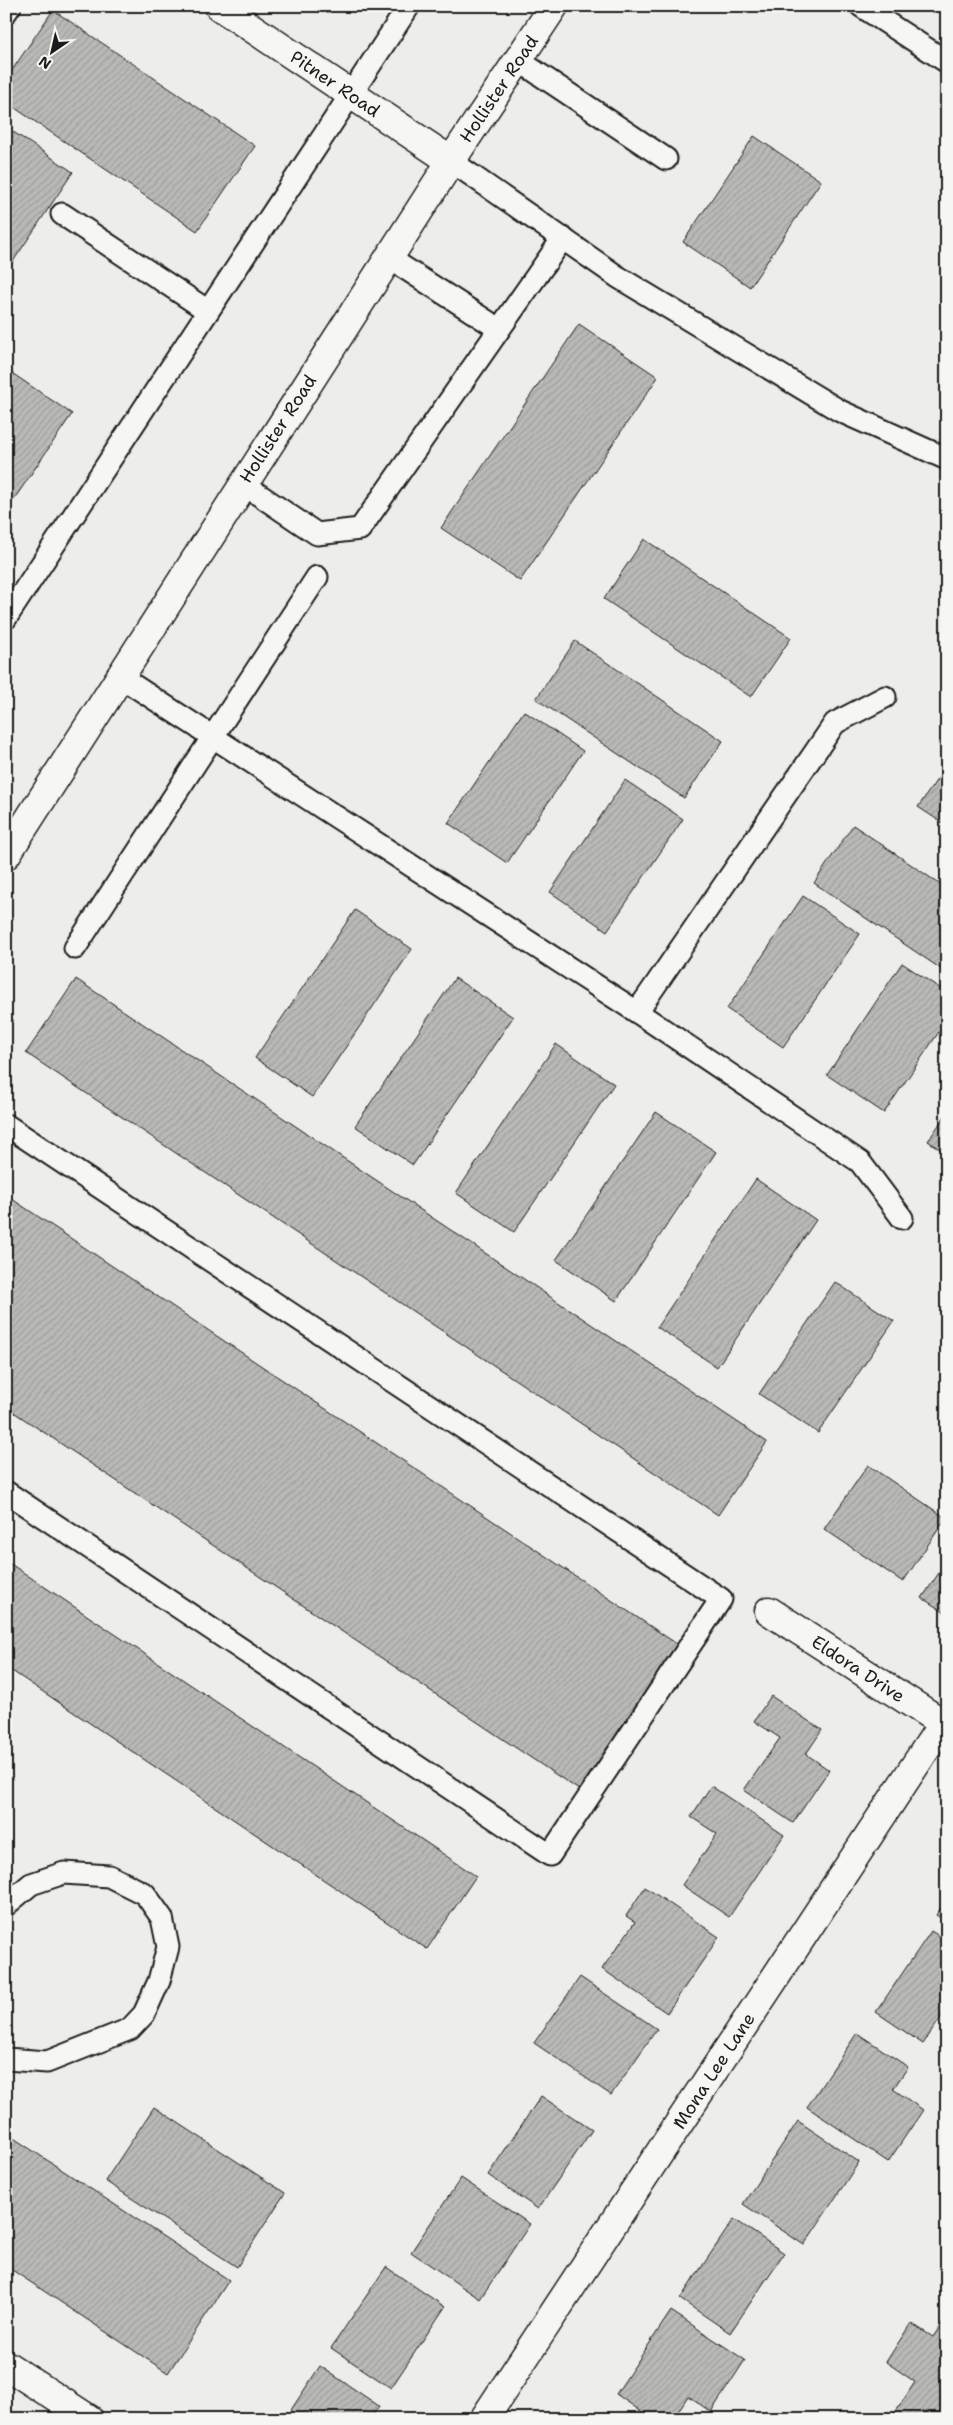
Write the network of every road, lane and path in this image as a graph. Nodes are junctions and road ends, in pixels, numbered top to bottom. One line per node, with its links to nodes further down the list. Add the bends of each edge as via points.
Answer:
1 (10, 6): 6 (lane)
2 (219, 6): 9 (street, Pitner Road)
3 (409, 6): 9 (lane)
4 (554, 6): 7 (street, Hollister Road)
5 (861, 6): 8 (lane)
6 (6, 12)
7 (518, 60): 10 (lane); 11 (street, Hollister Road)
8 (947, 62)
9 (351, 94): 11 (street, Pitner Road); 15 (lane)
10 (666, 159)
11 (451, 161): 13 (lane); 14 (street, Hollister Road)
12 (62, 214): 15 (lane)
13 (563, 238): 16 (lane); 17 (lane, via 618,276 840,412)
14 (389, 258): 16 (lane); 18 (street, Hollister Road)
15 (208, 311): 20 (lane)
16 (499, 329): 18 (lane, via 360,529 317,534)
17 (947, 459)
18 (243, 484): 21 (street, Hollister Road)
19 (317, 576): 23 (lane)
20 (6, 618)
21 (119, 676): 23 (lane); 24 (street, Hollister Road)
22 (885, 697): 26 (lane, via 835,723)
23 (212, 736): 25 (lane); 26 (lane)
24 (6, 855)
25 (75, 948)
26 (637, 1012): 28 (lane, via 860,1162)
27 (6, 1125): 29 (lane, via 721,1599 550,1855)
28 (902, 1218)
29 (6, 1492)
30 (769, 1611): 31 (street, Eldora Drive)
31 (945, 1725): 36 (street, Mona Lee Lane)
32 (6, 1905): 33 (lane, via 31,1884 64,1874 109,1876 145,1894 162,1918 168,1947 159,1981 144,2014 130,2029 47,2062)
33 (6, 2059)
34 (6, 2365): 35 (street)
35 (90, 2419)
36 (484, 2419)

